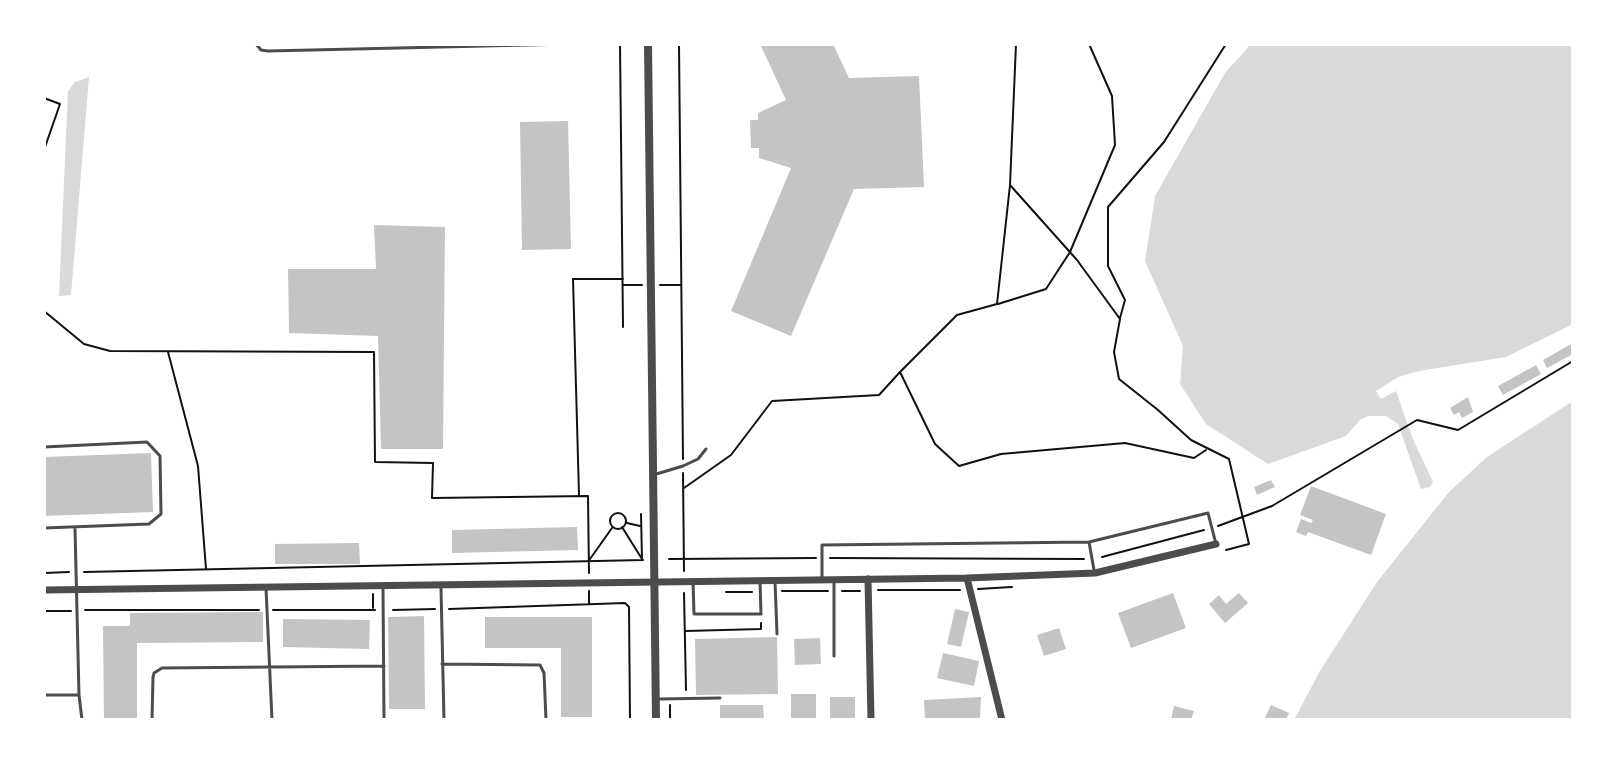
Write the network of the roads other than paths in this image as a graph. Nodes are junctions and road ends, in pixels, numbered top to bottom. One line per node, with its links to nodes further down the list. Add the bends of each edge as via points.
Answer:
1 (256, 44): 5 (lane, via 268,51)
2 (571, 44): 4 (lane)
3 (648, 44): 8 (street)
4 (496, 45): 5 (lane)
5 (411, 46)
6 (44, 447): 10 (lane, via 147,442 160,456 161,514 155,520)
7 (706, 449): 8 (lane, via 698,459)
8 (653, 475): 20 (street)
9 (44, 528): 10 (lane)
10 (75, 529): 25 (lane)
11 (1089, 542): 12 (lane, via 1208,513); 13 (lane); 16 (lane, via 822,545)
12 (1216, 544): 13 (street)
13 (1095, 573): 14 (street)
14 (967, 578): 15 (street); 44 (street)
15 (868, 579): 17 (street); 43 (street)
16 (822, 580): 17 (street); 19 (street)
17 (834, 580): 28 (lane)
18 (760, 581): 19 (street); 21 (street); 21 (lane, via 761,614 694,614)
19 (775, 581): 27 (lane)
20 (655, 582): 21 (street); 23 (street); 35 (street)
21 (693, 582)
22 (383, 584): 23 (street); 24 (street); 31 (lane)
23 (441, 584): 29 (lane)
24 (266, 585): 25 (street); 30 (lane)
25 (77, 589): 26 (street); 33 (lane)
26 (44, 590)
27 (777, 634)
28 (834, 656)
29 (442, 664): 40 (lane); 41 (lane, via 540,665)
30 (270, 666): 31 (lane); 37 (lane, via 157,670); 38 (lane)
31 (384, 666): 39 (lane)
32 (44, 695): 33 (lane)
33 (79, 695): 36 (lane)
34 (720, 698): 35 (lane)
35 (656, 699): 42 (street)
36 (82, 720)
37 (152, 720)
38 (272, 720)
39 (384, 720)
40 (444, 720)
41 (546, 720)
42 (656, 720)
43 (871, 720)
44 (1002, 720)

